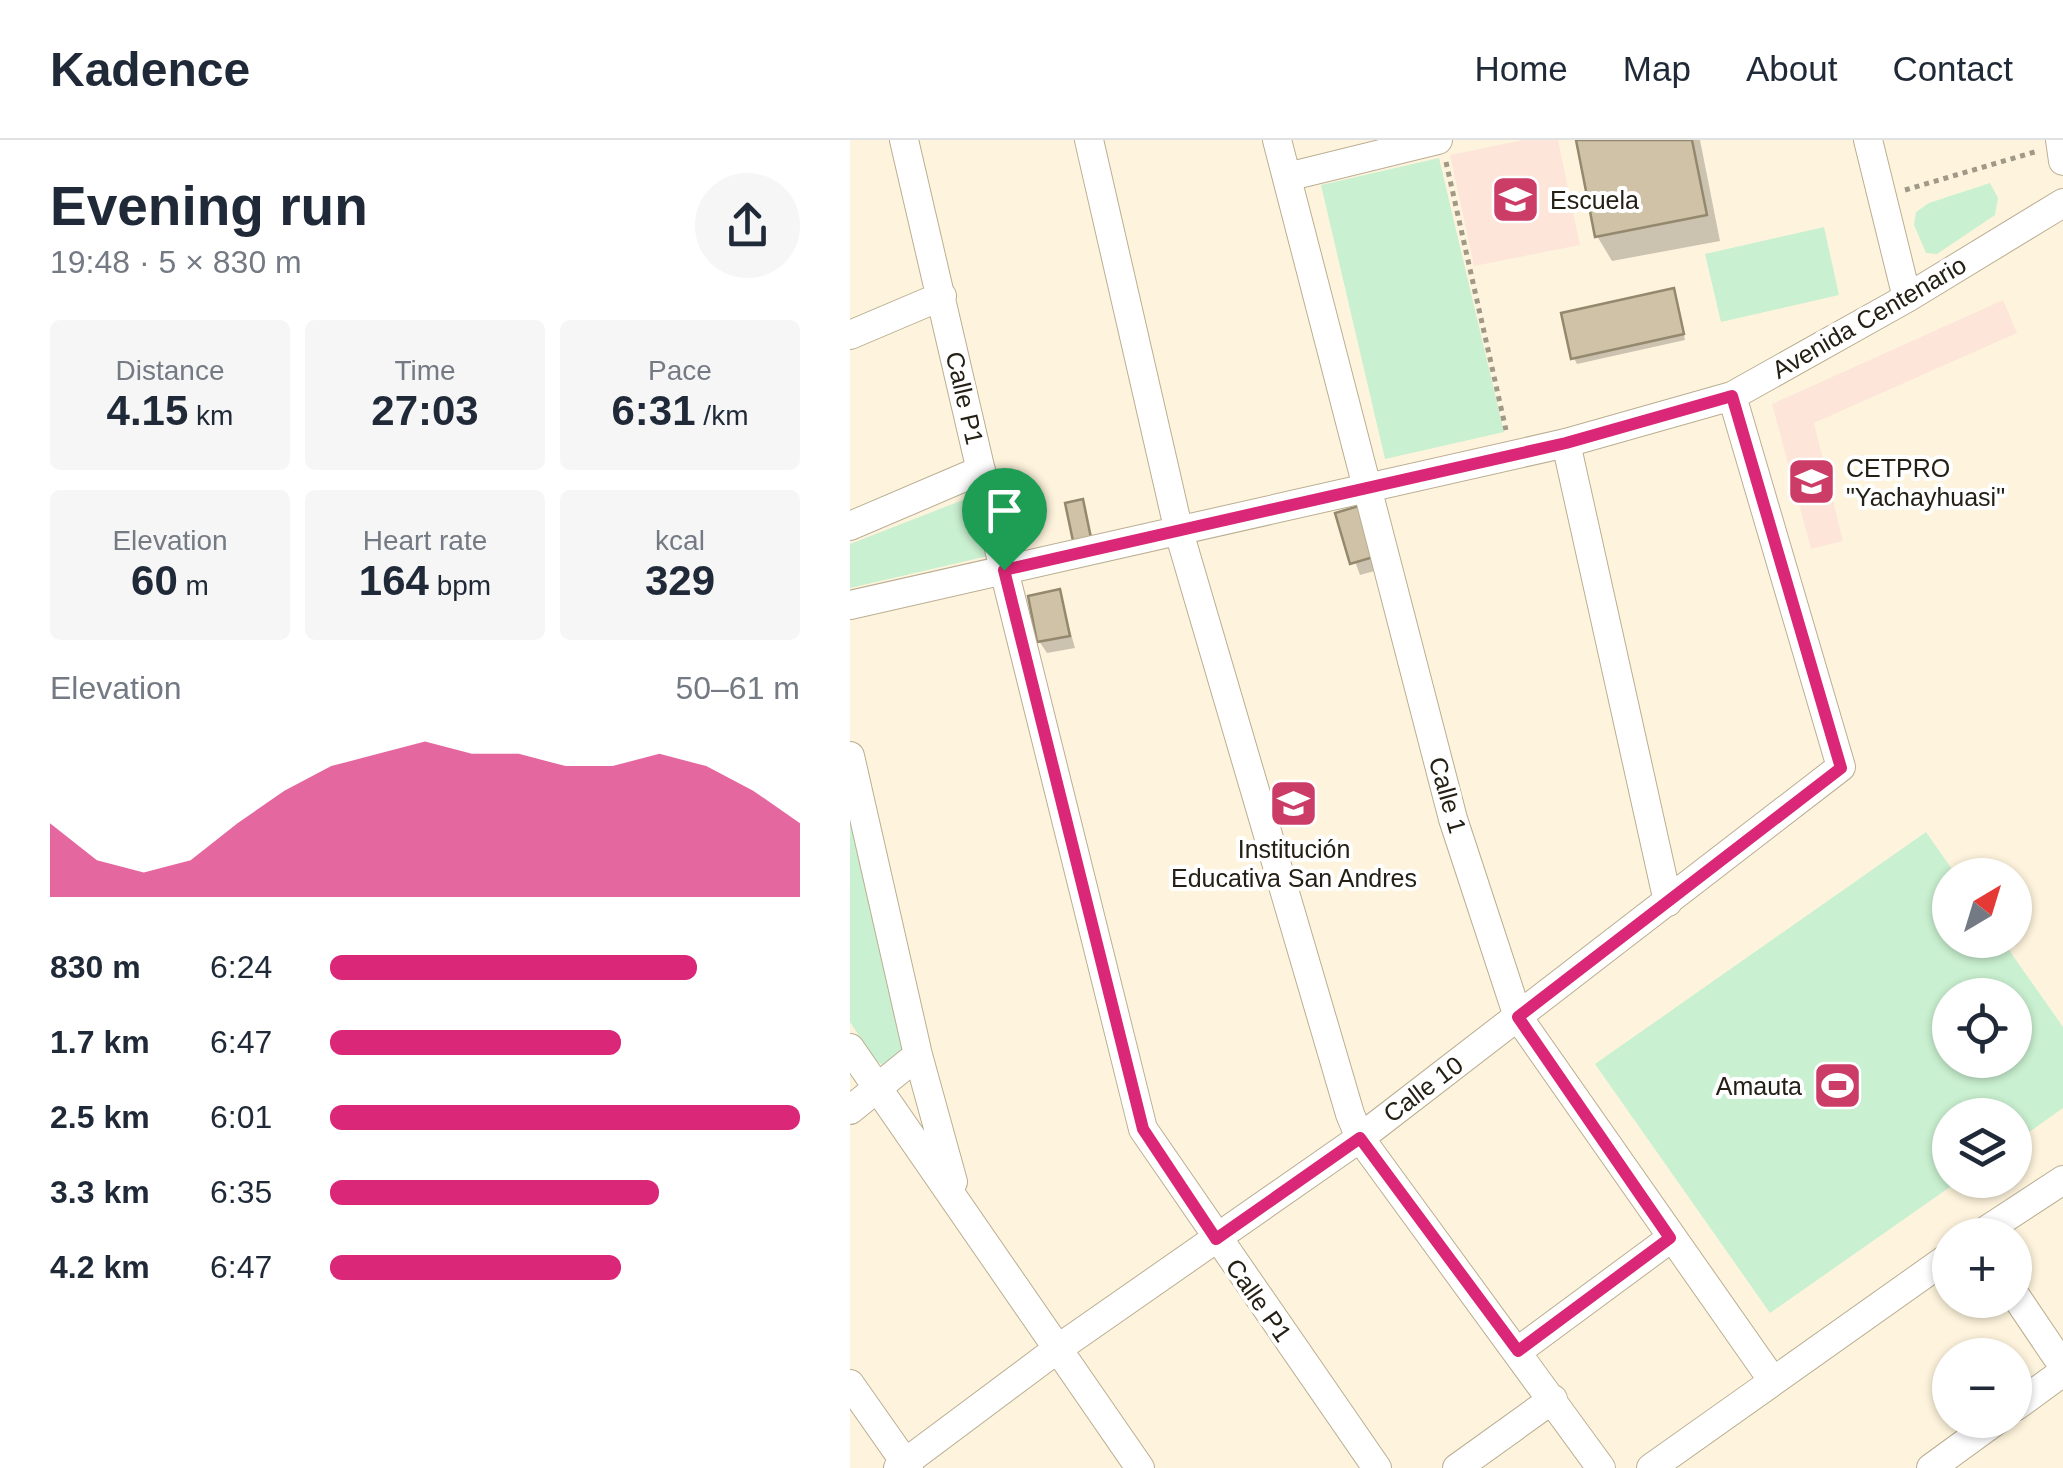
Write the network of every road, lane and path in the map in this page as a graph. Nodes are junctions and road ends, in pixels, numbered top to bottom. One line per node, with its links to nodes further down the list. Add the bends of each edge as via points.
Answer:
1 (904, 140): 10 (street, Calle P1)
2 (1089, 140): 19 (street)
3 (1278, 140): 7 (street, Calle 1)
4 (1868, 140): 8 (street)
5 (1441, 149): 7 (street); 15 (path)
6 (2061, 149): 8 (path)
7 (1286, 177): 17 (street, Calle 1)
8 (1882, 197): 11 (street)
9 (2063, 203): 11 (street, Avenida Centenario)
10 (942, 296): 12 (street); 16 (street, Calle P1)
11 (1907, 298): 13 (street, Avenida Centenario)
12 (850, 335)
13 (1732, 396): 14 (street, Avenida Centenario); 23 (street, Calle 10, via 1841,768)
14 (1566, 443): 15 (street, Avenida Centenario); 23 (street)
15 (1512, 456): 17 (street, Avenida Centenario)
16 (981, 470): 18 (street); 20 (street, Calle P1)
17 (1365, 490): 19 (street, Avenida Centenario); 24 (street, Calle 1, via 1454,820)
18 (850, 526)
19 (1180, 532): 20 (street, Avenida Centenario); 29 (street)
20 (1004, 570): 21 (street, Avenida Centenario); 34 (street, Calle P1, via 1143,1129)
21 (850, 605)
22 (850, 756): 26 (street)
23 (1668, 902): 24 (street, Calle 10)
24 (1518, 1017): 29 (street, Calle 10); 33 (street, Calle 1)
25 (850, 1048): 27 (street)
26 (918, 1054): 27 (street); 31 (street)
27 (878, 1090): 28 (street); 31 (street)
28 (850, 1110)
29 (1360, 1138): 34 (street, Calle 10); 38 (street)
30 (2063, 1180): 32 (street)
31 (959, 1202): 37 (street)
32 (2005, 1218)
33 (1670, 1238): 38 (street); 40 (street, Calle 1)
34 (1216, 1239): 37 (street, Calle 10); 47 (street, Calle P1)
35 (1932, 1269): 40 (street)
36 (2029, 1318): 39 (street)
37 (1056, 1350): 45 (street, Calle 10); 46 (street)
38 (1518, 1351): 43 (street)
39 (2063, 1369): 42 (street)
40 (1773, 1381): 50 (street)
41 (850, 1384): 45 (street)
42 (2032, 1394)
43 (1553, 1399): 48 (street); 49 (street)
44 (1972, 1438): 51 (street)
45 (904, 1466)
46 (1140, 1468)
47 (1377, 1468)
48 (1458, 1468)
49 (1601, 1468)
50 (1650, 1468)
51 (1931, 1468)

